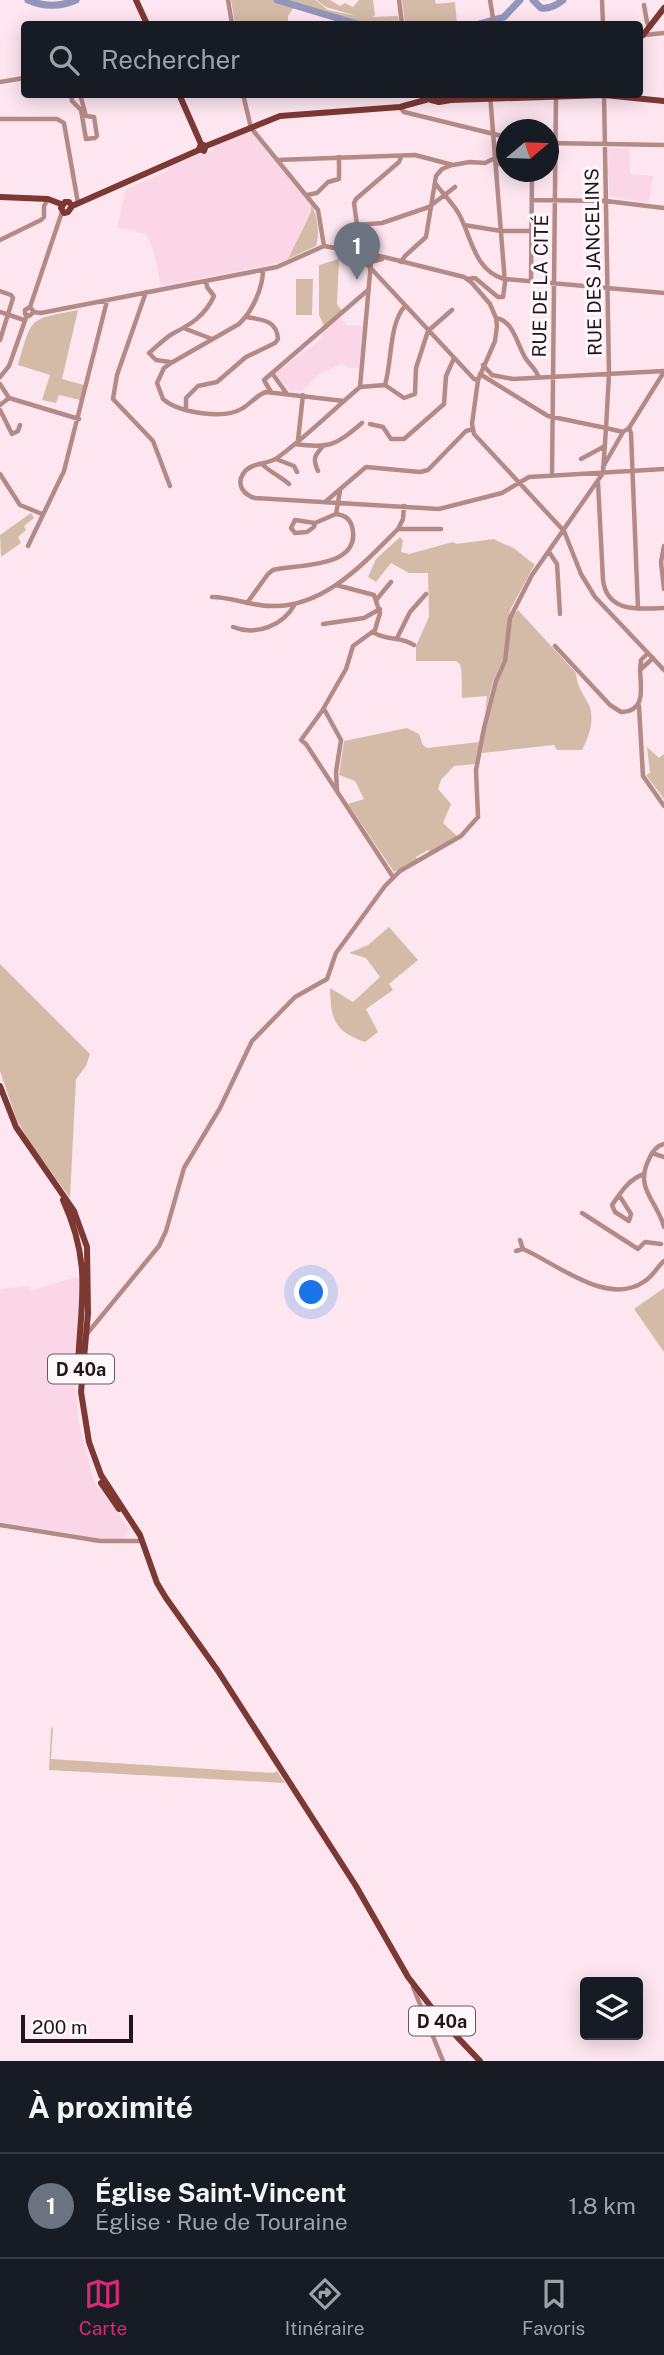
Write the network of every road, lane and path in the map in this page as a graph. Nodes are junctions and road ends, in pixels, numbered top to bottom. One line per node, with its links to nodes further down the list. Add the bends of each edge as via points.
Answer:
1 (136, 0): 8 (main road)
2 (228, 0): 9 (street)
3 (399, 0): 10 (street)
4 (602, 0): 12 (street)
5 (491, 1): 11 (street)
6 (644, 5): 13 (street)
7 (664, 8): 13 (main road)
8 (145, 19)
9 (232, 21)
10 (402, 21)
11 (494, 21)
12 (603, 21)
13 (650, 27): 15 (main road)
14 (664, 33): 16 (street)
15 (643, 34)
16 (643, 36)
17 (21, 78): 18 (street)
18 (0, 82)
19 (72, 98): 32 (street)
20 (81, 98): 32 (street)
21 (181, 98): 40 (main road)
22 (244, 98): 35 (street)
23 (435, 98): 29 (main road)
24 (481, 98): 29 (main road)
25 (491, 98): 36 (street)
26 (556, 98): 34 (street, RUE DE LA CITÉ)
27 (604, 98): 38 (street, RUE DES JANCELINS)
28 (634, 98): 30 (main road)
29 (429, 100): 31 (main road)
30 (664, 101)
31 (400, 107): 35 (main road, via 280,116); 36 (street, via 404,112)
32 (84, 117): 32 (street, via 86,139 95,138 94,117)
33 (0, 119): 59 (street, via 57,119 64,123)
34 (556, 119)
35 (251, 128): 40 (main road); 44 (street)
36 (494, 135): 42 (street)
37 (559, 143): 38 (street)
38 (605, 145): 39 (street); 58 (street, RUE DES JANCELINS)
39 (664, 145)
40 (202, 147): 59 (main road)
41 (401, 157): 43 (street); 45 (street, via 415,155); 60 (street, via 356,199 357,225 382,223)
42 (495, 157): 45 (street, via 485,163); 46 (street)
43 (339, 158): 44 (street); 52 (street, via 339,179)
44 (277, 160): 52 (street)
45 (453, 165): 50 (street, via 439,172)
46 (496, 165)
47 (497, 182): 64 (street)
48 (532, 182): 56 (street)
49 (555, 182): 57 (street, RUE DE LA CITÉ)
50 (435, 183): 53 (street); 60 (street)
51 (455, 187): 53 (street)
52 (307, 195): 67 (street, via 318,210)
53 (444, 195): 60 (street); 63 (street)
54 (0, 197): 55 (main road)
55 (48, 199): 61 (main road); 66 (street, via 41,220)
56 (532, 200): 57 (street); 65 (street)
57 (555, 200): 58 (street); 78 (street, RUE DE LA CITÉ)
58 (606, 201): 62 (street); 79 (street, RUE DES JANCELINS)
59 (75, 205): 61 (main road, via 67,202)
60 (429, 207): 71 (street, via 426,237)
61 (62, 208): 86 (street)
62 (664, 208)
63 (464, 225): 64 (street); 75 (street, via 484,268)
64 (501, 231): 65 (street); 75 (street)
65 (531, 231): 77 (street)
66 (0, 240)
67 (324, 246): 68 (street); 73 (street)
68 (346, 249): 69 (street); 72 (street)
69 (369, 256): 70 (street); 72 (street)
70 (387, 259): 71 (street); 72 (street)
71 (401, 262): 74 (street)
72 (368, 264): 80 (street); 85 (street)
73 (263, 270): 76 (street); 91 (street)
74 (466, 279): 75 (street, via 475,278 498,297 503,297); 93 (street, via 490,304)
75 (504, 279): 77 (street)
76 (206, 281): 82 (street); 94 (street, via 214,296)
77 (531, 282): 78 (street)
78 (554, 284): 79 (street); 106 (street, RUE DE LA CITÉ)
79 (608, 288): 83 (street); 103 (street, RUE DES JANCELINS)
80 (368, 290): 102 (street); 110 (street)
81 (0, 291): 90 (street, via 13,299)
82 (146, 292): 84 (street); 143 (street, via 117,374 113,399 153,441)
83 (664, 293)
84 (107, 301): 89 (street); 119 (street)
85 (405, 306): 95 (street); 109 (street, via 395,323)
86 (30, 307): 89 (street); 92 (street)
87 (452, 310): 95 (street)
88 (0, 312): 90 (street)
89 (34, 312): 92 (street)
90 (8, 314): 92 (street); 96 (street)
91 (247, 317): 97 (street); 117 (street, via 271,323 278,339 246,357 217,382 198,386 186,398)
92 (25, 318): 104 (street, via 9,366)
93 (496, 318): 100 (street, via 495,341); 107 (street, via 504,319 511,328)
94 (186, 329): 97 (street); 99 (street, via 170,335 149,353)
95 (428, 331): 98 (street); 109 (street, via 416,368 415,394 404,398)
96 (1, 336)
97 (212, 339): 99 (street)
98 (454, 358): 105 (street, via 474,379); 121 (street, via 446,376 444,404 404,439 391,439 383,427)
99 (171, 363): 117 (street, via 159,375 159,392 169,404)
100 (483, 365): 105 (street); 107 (street, via 496,376)
101 (664, 371): 103 (street); 124 (street)
102 (272, 373): 111 (street, via 264,383); 112 (street)
103 (609, 374): 106 (street); 123 (street, RUE DES JANCELINS)
104 (0, 377)
105 (479, 377): 118 (street); 125 (street)
106 (553, 377): 107 (street); 118 (street, RUE DE LA CITÉ)
107 (539, 378)
108 (0, 384): 114 (street)
109 (384, 385): 110 (street)
110 (360, 387): 115 (street)
111 (271, 392): 112 (street); 117 (street, via 224,414)
112 (287, 394): 113 (street)
113 (303, 396): 115 (street); 127 (street)
114 (9, 398): 116 (street); 119 (street)
115 (344, 401): 127 (street)
116 (0, 407): 122 (street, via 12,434)
117 (186, 408)
118 (553, 417): 123 (street); 139 (street, RUE DE LA CITÉ)
119 (79, 419): 150 (street, via 64,471)
120 (362, 423): 128 (street, via 339,443)
121 (370, 424)
122 (20, 425)
123 (606, 428): 126 (street); 129 (street, RUE DES JANCELINS)
124 (629, 428): 126 (street); 136 (street)
125 (473, 429): 142 (street); 144 (street, via 424,471 371,466)
126 (623, 432): 134 (street)
127 (296, 442): 128 (street); 130 (street)
128 (324, 445): 135 (street, via 313,461)
129 (605, 446): 131 (street); 134 (street, RUE DES JANCELINS)
130 (276, 459): 132 (street); 137 (street)
131 (581, 459)
132 (262, 464): 141 (street); 146 (street, via 247,469 241,478 240,485 250,497)
133 (664, 469): 136 (street)
134 (603, 470): 136 (street); 139 (street); 140 (street)
135 (318, 471)
136 (632, 471): 169 (street)
137 (297, 472)
138 (0, 474): 150 (street, via 20,505)
139 (552, 476): 142 (street, via 529,477)
140 (598, 482): 155 (street); 169 (street, via 604,589 616,605)
141 (289, 484)
142 (519, 484): 149 (street, via 502,494 439,509); 155 (street)
143 (170, 486)
144 (342, 489): 145 (street); 147 (street); 148 (street)
145 (332, 496): 146 (street); 147 (street)
146 (324, 503): 147 (street)
147 (335, 503): 148 (street); 151 (street)
148 (347, 503): 149 (street)
149 (404, 506): 153 (street)
150 (42, 514): 156 (street)
151 (336, 514): 152 (street); 165 (street, via 352,525 352,539 343,553 327,563 273,570)
152 (315, 523): 152 (street, via 295,520 290,528 295,533 307,532)
153 (398, 528): 154 (street); 160 (street)
154 (441, 529)
155 (564, 531): 158 (street); 177 (street, via 595,597)
156 (27, 546)
157 (664, 546): 161 (street)
158 (549, 552): 170 (street, via 557,564); 186 (street, via 509,621 505,661 496,681 476,770 478,817 461,836)
159 (391, 582): 164 (street)
160 (336, 585): 164 (street, via 371,593); 166 (street)
161 (664, 589)
162 (426, 594): 174 (street)
163 (212, 597): 165 (street)
164 (377, 599): 168 (street)
165 (247, 603): 166 (street)
166 (296, 603): 172 (street, via 287,615 259,631)
167 (664, 607): 169 (street)
168 (380, 609): 171 (street, via 364,618); 173 (street)
169 (638, 609)
170 (560, 614)
171 (323, 624)
172 (233, 627)
173 (373, 632): 174 (street); 183 (street, via 353,646)
174 (397, 638): 175 (street)
175 (414, 645)
176 (555, 646): 182 (street, via 616,710 628,712)
177 (648, 653): 178 (street); 180 (street)
178 (653, 658): 179 (street); 180 (street)
179 (661, 663): 181 (street)
180 (640, 670): 182 (street)
181 (664, 670)
182 (639, 704): 185 (street, via 643,776)
183 (324, 709): 184 (street, via 341,740); 184 (street, via 301,740)
184 (337, 792): 186 (street)
185 (664, 806)
186 (393, 877): 200 (street, via 344,941 324,982 295,997 252,1041 180,1176 159,1246)
187 (0, 1086): 200 (main road, D 40a, via 16,1127 78,1219 89,1273)
188 (664, 1144): 189 (street)
189 (652, 1153): 190 (street); 191 (street)
190 (664, 1157)
191 (644, 1174): 192 (street, via 629,1182); 194 (street, via 645,1189)
192 (619, 1195): 192 (street, via 612,1209 629,1221 631,1214)
193 (582, 1213): 196 (street, via 638,1249 645,1242)
194 (664, 1227)
195 (520, 1240): 197 (street)
196 (661, 1244)
197 (523, 1249): 198 (street); 199 (street, via 575,1278 617,1288 642,1283)
198 (516, 1251)
199 (664, 1261)
200 (84, 1335): 202 (main road, D 40a, via 78,1394 87,1448 97,1476); 203 (main road, D 40a, via 80,1388 89,1443 101,1475)
201 (0, 1525): 202 (street, via 100,1541)
202 (141, 1541): 203 (main road, D 40a)
203 (146, 1552): 204 (main road, D 40a, via 166,1598 342,1864)
204 (408, 1977): 205 (street); 206 (main road, D 40a)
205 (443, 2061)
206 (480, 2061)

